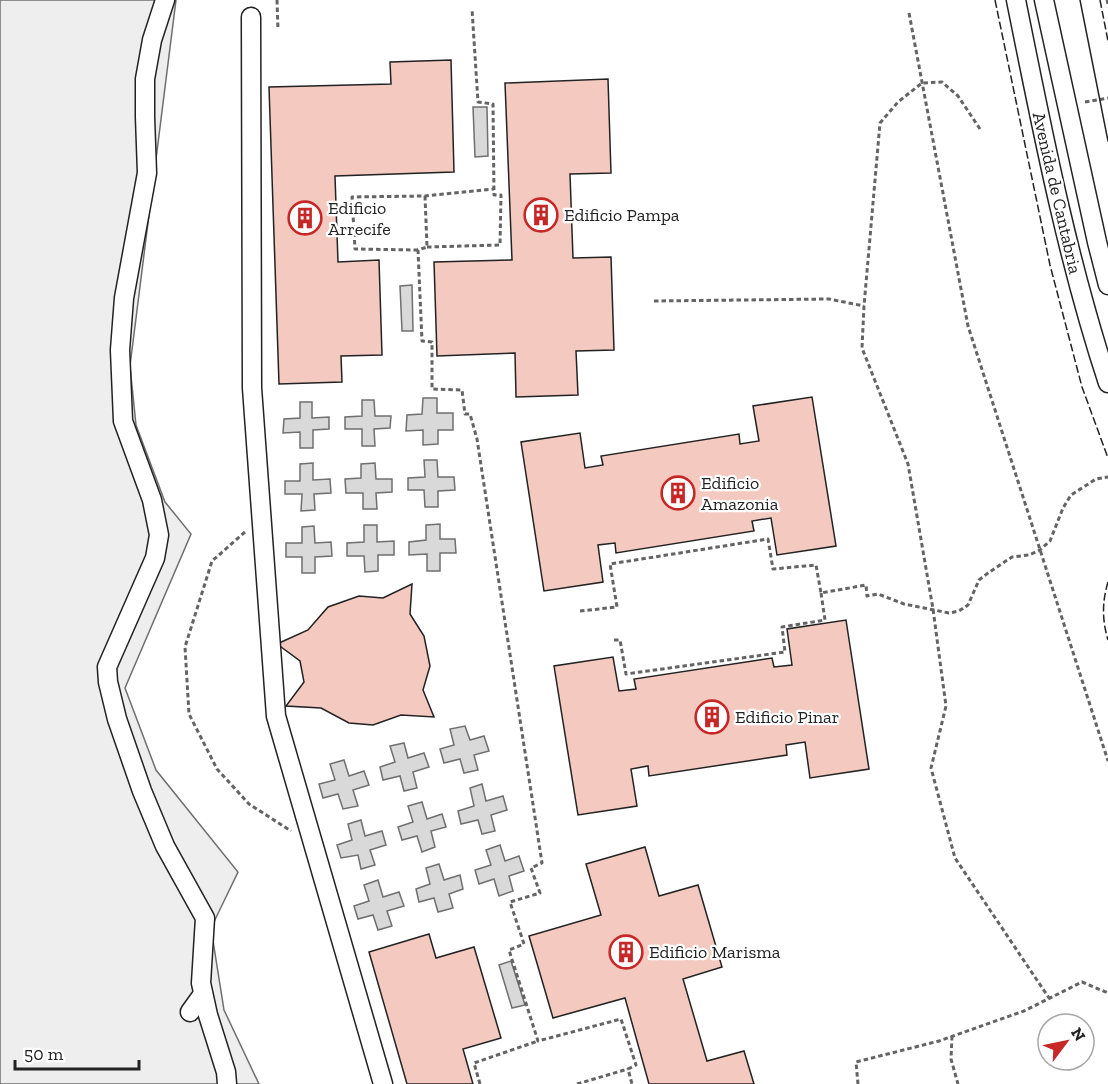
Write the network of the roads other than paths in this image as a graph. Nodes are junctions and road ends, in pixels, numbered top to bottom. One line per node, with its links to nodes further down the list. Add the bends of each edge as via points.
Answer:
1 (165, 0): 7 (street, via 145,79 147,172 124,298 120,350 123,421 152,500 159,535 155,558 107,667 117,719 142,791 165,846 205,918)
2 (1016, 0): 6 (street, Avenida de Cantabria, via 1070,253)
3 (1044, 0): 5 (street, Avenida de Cantabria)
4 (250, 17): 10 (street, via 252,388 276,716)
5 (1108, 285)
6 (1108, 383)
7 (203, 994): 8 (street); 9 (street)
8 (190, 1012)
9 (227, 1084)
10 (383, 1084)

